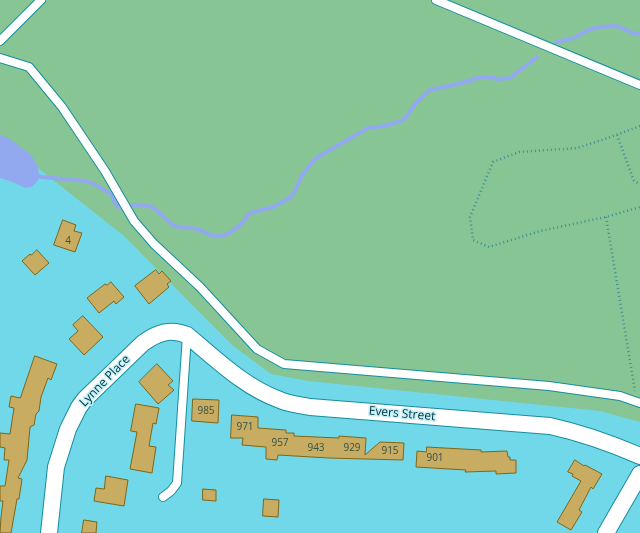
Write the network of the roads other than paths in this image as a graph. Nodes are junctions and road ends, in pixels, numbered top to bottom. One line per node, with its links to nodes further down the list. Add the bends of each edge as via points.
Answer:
1 (41, 0): 3 (lane)
2 (436, 0): 5 (lane)
3 (0, 41)
4 (0, 58): 7 (lane, via 29,67 62,107 134,221 257,349 284,364 549,386 620,396)
5 (640, 85)
6 (184, 334): 8 (street, Evers Street, via 255,389 281,400 310,407 550,426 570,430); 10 (lane, via 177,483 172,492); 11 (street, Lynne Place, via 160,333 142,343 79,407 68,429 56,467)
7 (638, 402)
8 (640, 456)
9 (640, 474): 12 (street)
10 (163, 496)
11 (49, 533)
12 (606, 533)

